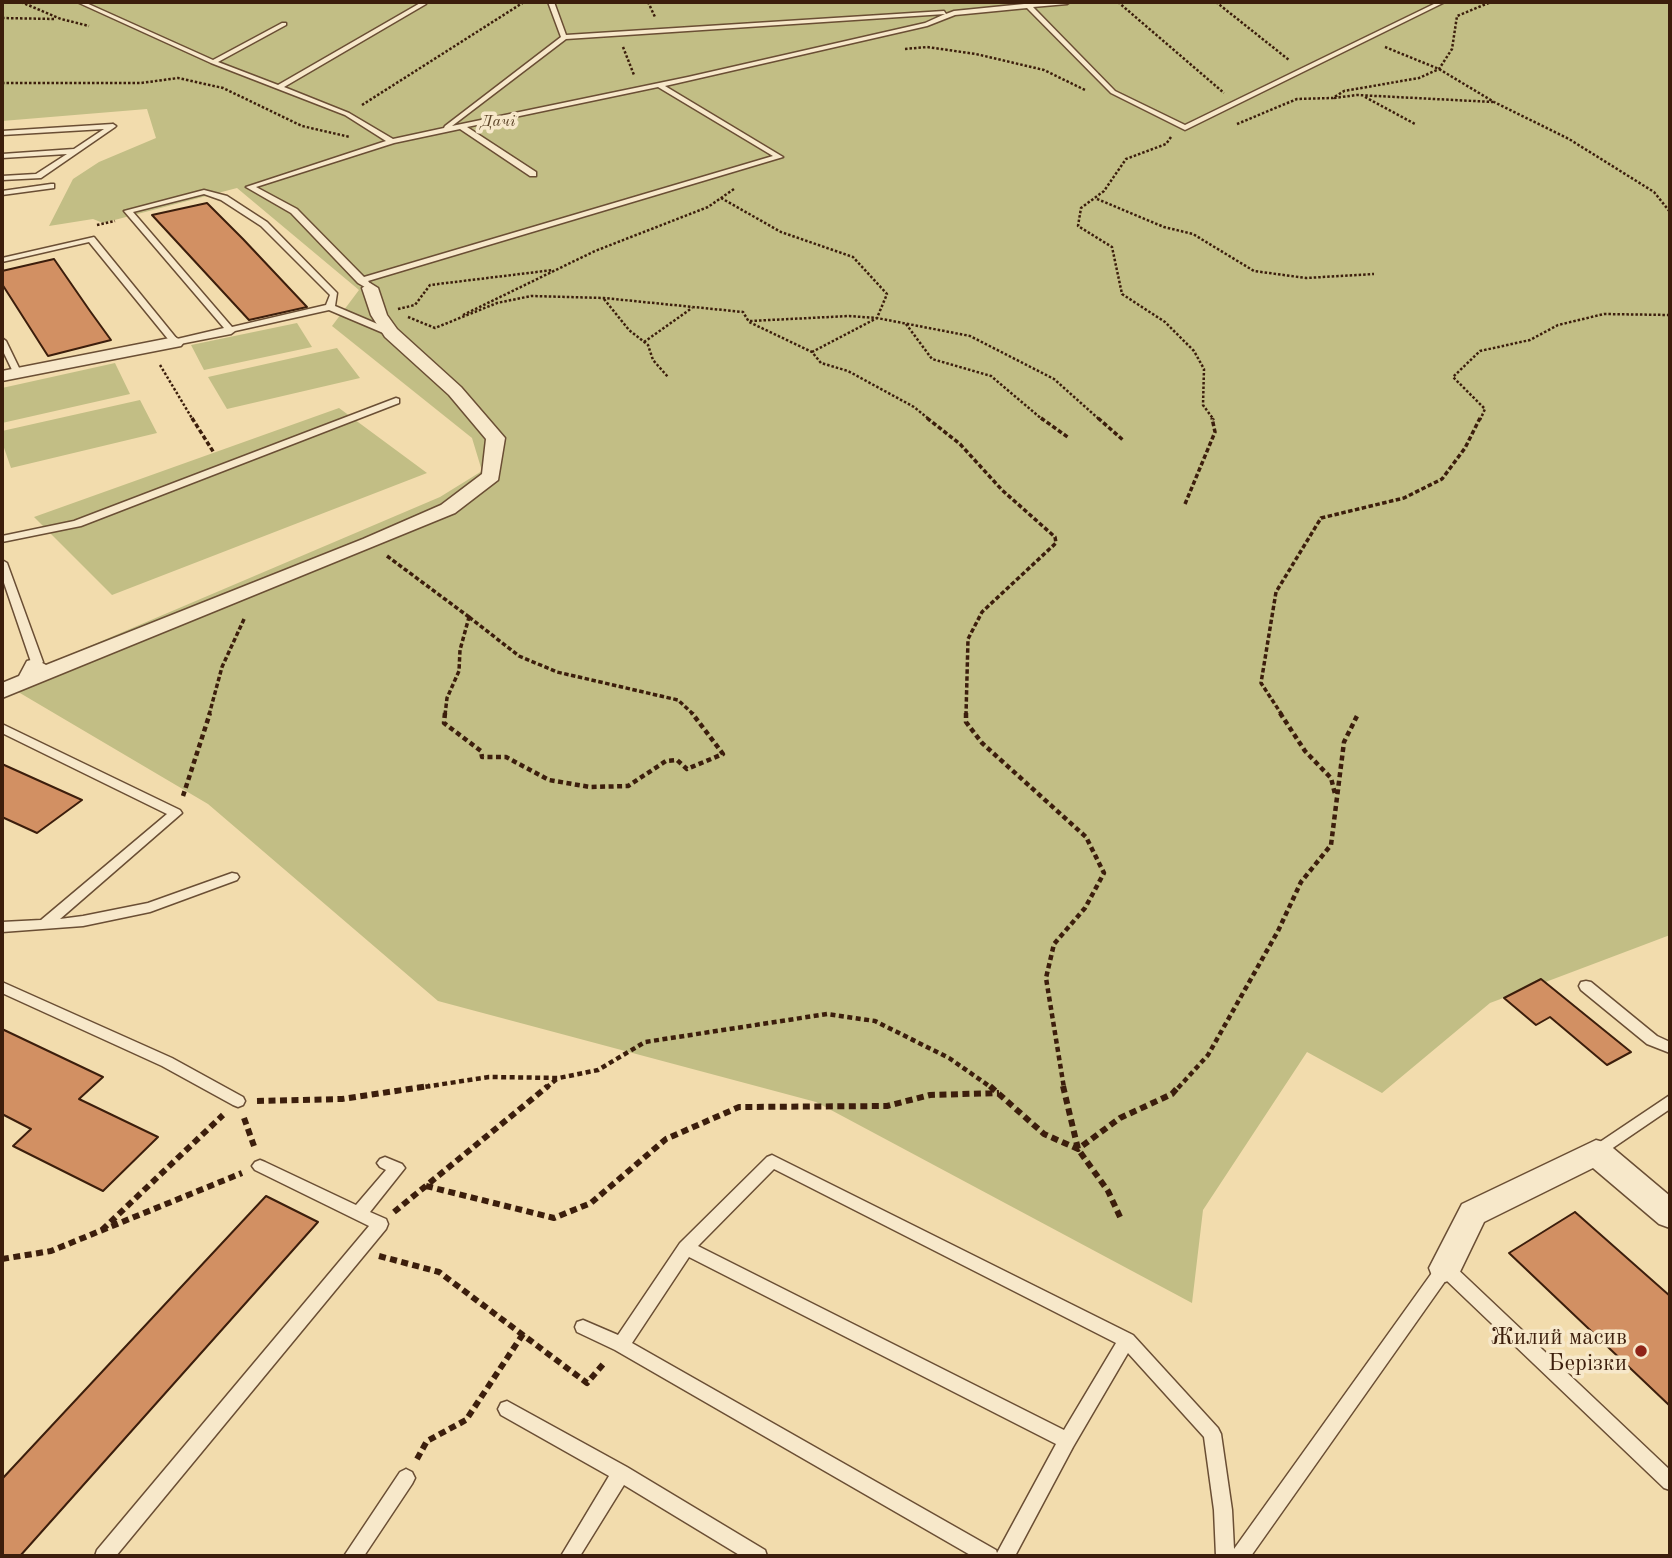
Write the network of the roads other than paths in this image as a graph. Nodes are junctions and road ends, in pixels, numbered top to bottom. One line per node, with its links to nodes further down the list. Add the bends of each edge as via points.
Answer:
1 (80, 2): 12 (lane)
2 (414, 2): 7 (lane)
3 (437, 2): 7 (lane)
4 (551, 2): 11 (lane)
5 (1067, 2): 8 (lane)
6 (1442, 2): 16 (lane)
7 (424, 3): 14 (lane)
8 (1027, 3): 9 (lane); 16 (lane, via 1112,92)
9 (954, 13): 11 (lane); 13 (lane, via 927,24)
10 (284, 24): 12 (lane)
11 (564, 37): 17 (lane)
12 (213, 62): 14 (lane)
13 (657, 84): 15 (lane); 28 (lane, via 779,157)
14 (279, 87): 20 (lane, via 347,114)
15 (460, 126): 17 (lane); 23 (lane)
16 (1185, 128): 19 (lane)
17 (444, 130): 20 (lane)
18 (2, 133): 21 (lane, via 113,126)
19 (1174, 133)
20 (392, 141): 28 (lane, via 250,187 294,211)
21 (74, 151): 22 (lane); 24 (lane, via 38,176)
22 (2, 156)
23 (533, 174)
24 (2, 178)
25 (51, 186): 26 (lane)
26 (2, 193)
27 (2, 260): 33 (lane, via 91,239)
28 (365, 284): 31 (street)
29 (330, 307): 30 (lane); 30 (lane, via 334,295 264,224 224,198 204,192 128,211); 31 (lane)
30 (231, 331): 33 (lane)
31 (391, 332): 38 (street, via 455,391 496,438 491,476 448,509 369,544)
32 (2, 341): 34 (lane)
33 (175, 342): 34 (street)
34 (10, 375)
35 (396, 401): 36 (lane, via 77,524)
36 (2, 539)
37 (2, 563): 38 (lane)
38 (33, 671): 39 (street)
39 (2, 691)
40 (2, 729): 42 (lane, via 176,813)
41 (232, 877): 42 (lane, via 150,906)
42 (44, 925): 43 (lane)
43 (2, 927)
44 (1586, 986): 46 (lane, via 1652,1040)
45 (2, 987): 47 (lane, via 166,1062)
46 (1670, 1048)
47 (238, 1101)
48 (1670, 1101): 49 (lane)
49 (1595, 1153): 53 (street); 55 (street, via 1473,1213)
50 (386, 1163): 52 (lane, via 397,1168)
51 (260, 1166): 52 (lane)
52 (358, 1214): 65 (lane, via 380,1224)
53 (1670, 1215)
54 (686, 1248): 57 (lane, via 772,1161); 58 (lane); 60 (lane)
55 (1445, 1268): 63 (lane); 71 (lane)
56 (583, 1326): 58 (lane)
57 (1127, 1340): 60 (lane); 70 (lane, via 1212,1434)
58 (621, 1345): 68 (lane)
59 (507, 1409): 61 (lane)
60 (1067, 1441): 69 (lane)
61 (621, 1473): 64 (lane); 67 (lane)
62 (406, 1478): 66 (lane)
63 (1670, 1482)
64 (749, 1554)
65 (104, 1556)
66 (353, 1556)
67 (570, 1556)
68 (989, 1556)
69 (1005, 1556)
70 (1225, 1556)
71 (1240, 1556)

